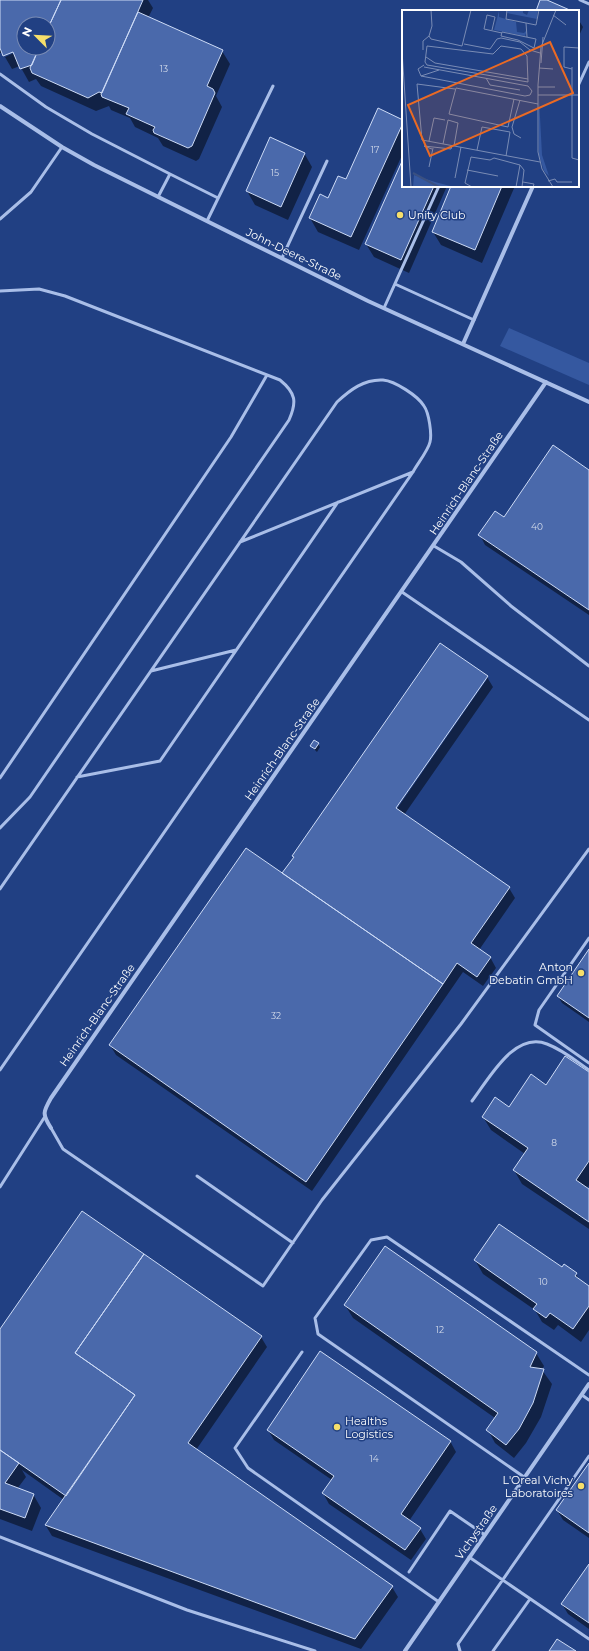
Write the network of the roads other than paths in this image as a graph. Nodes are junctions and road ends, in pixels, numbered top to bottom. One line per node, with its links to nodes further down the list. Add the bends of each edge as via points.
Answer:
1 (580, 0): 2 (lane)
2 (589, 4)
3 (589, 62): 5 (lane)
4 (0, 74): 10 (lane, via 46,107)
5 (579, 84)
6 (273, 86): 14 (lane)
7 (0, 106): 8 (street, John-Deere-Straße)
8 (62, 147): 13 (street, John-Deere-Straße, via 94,166); 15 (lane, via 31,192)
9 (327, 161): 17 (lane)
10 (170, 174): 13 (lane); 14 (lane)
11 (439, 187): 18 (lane)
12 (533, 187): 21 (street)
13 (158, 197): 16 (street, John-Deere-Straße)
14 (218, 198): 16 (lane)
15 (0, 219)
16 (207, 221): 17 (street, John-Deere-Straße)
17 (282, 258): 20 (street, John-Deere-Straße)
18 (395, 284): 20 (lane); 21 (lane)
19 (0, 291): 23 (lane, via 39,289 65,296)
20 (384, 308): 22 (street, John-Deere-Straße)
21 (474, 320): 22 (street)
22 (463, 344): 24 (street, John-Deere-Straße)
23 (267, 376): 36 (lane, via 231,437); 37 (lane, via 280,380 293,396 294,408 289,420 30,797)
24 (546, 382): 25 (street, John-Deere-Straße); 29 (street, Heinrich-Blanc-Straße)
25 (589, 402)
26 (413, 472): 27 (lane); 28 (lane, via 430,442 429,422 424,406 402,386 384,380 367,382 350,390 337,402); 42 (lane)
27 (338, 502): 28 (lane); 31 (lane)
28 (240, 542): 33 (lane)
29 (434, 546): 30 (street, Heinrich-Blanc-Straße); 32 (lane, via 462,562 511,606)
30 (402, 592): 34 (lane); 45 (street, Heinrich-Blanc-Straße, via 51,1098 43,1113)
31 (236, 650): 33 (lane); 35 (lane, via 160,761)
32 (589, 666)
33 (150, 672): 35 (lane)
34 (589, 720)
35 (78, 777): 39 (lane)
36 (0, 778)
37 (0, 828)
38 (589, 849): 49 (lane, via 461,1024 322,1200)
39 (0, 889)
40 (589, 938): 41 (lane, via 539,1010 535,1024)
41 (589, 1063)
42 (0, 1070)
43 (589, 1070): 44 (lane, via 562,1051 535,1042 520,1046 505,1057)
44 (472, 1101)
45 (44, 1118): 46 (street); 48 (lane)
46 (51, 1128): 49 (lane, via 63,1149 263,1286)
47 (197, 1176): 49 (lane)
48 (0, 1187)
49 (293, 1243)
50 (302, 1352): 63 (lane, via 235,1448 248,1468)
51 (589, 1375): 56 (lane, via 387,1237 371,1240 315,1318 318,1334)
52 (589, 1384): 53 (street, Vichystraße)
53 (582, 1394): 54 (lane); 56 (street, Vichystraße)
54 (589, 1400)
55 (589, 1456): 61 (lane)
56 (524, 1477): 57 (street, Vichystraße)
57 (485, 1535): 59 (street, Vichystraße); 60 (lane, via 450,1511)
58 (0, 1537): 65 (lane, via 187,1610)
59 (470, 1557): 61 (lane); 63 (street, Vichystraße)
60 (409, 1572)
61 (502, 1580): 62 (lane); 67 (lane, via 458,1644)
62 (530, 1599): 64 (lane); 68 (lane)
63 (439, 1602): 66 (street, Vichystraße)
64 (589, 1639)
65 (315, 1651)
66 (405, 1651)
67 (460, 1651)
68 (493, 1651)

